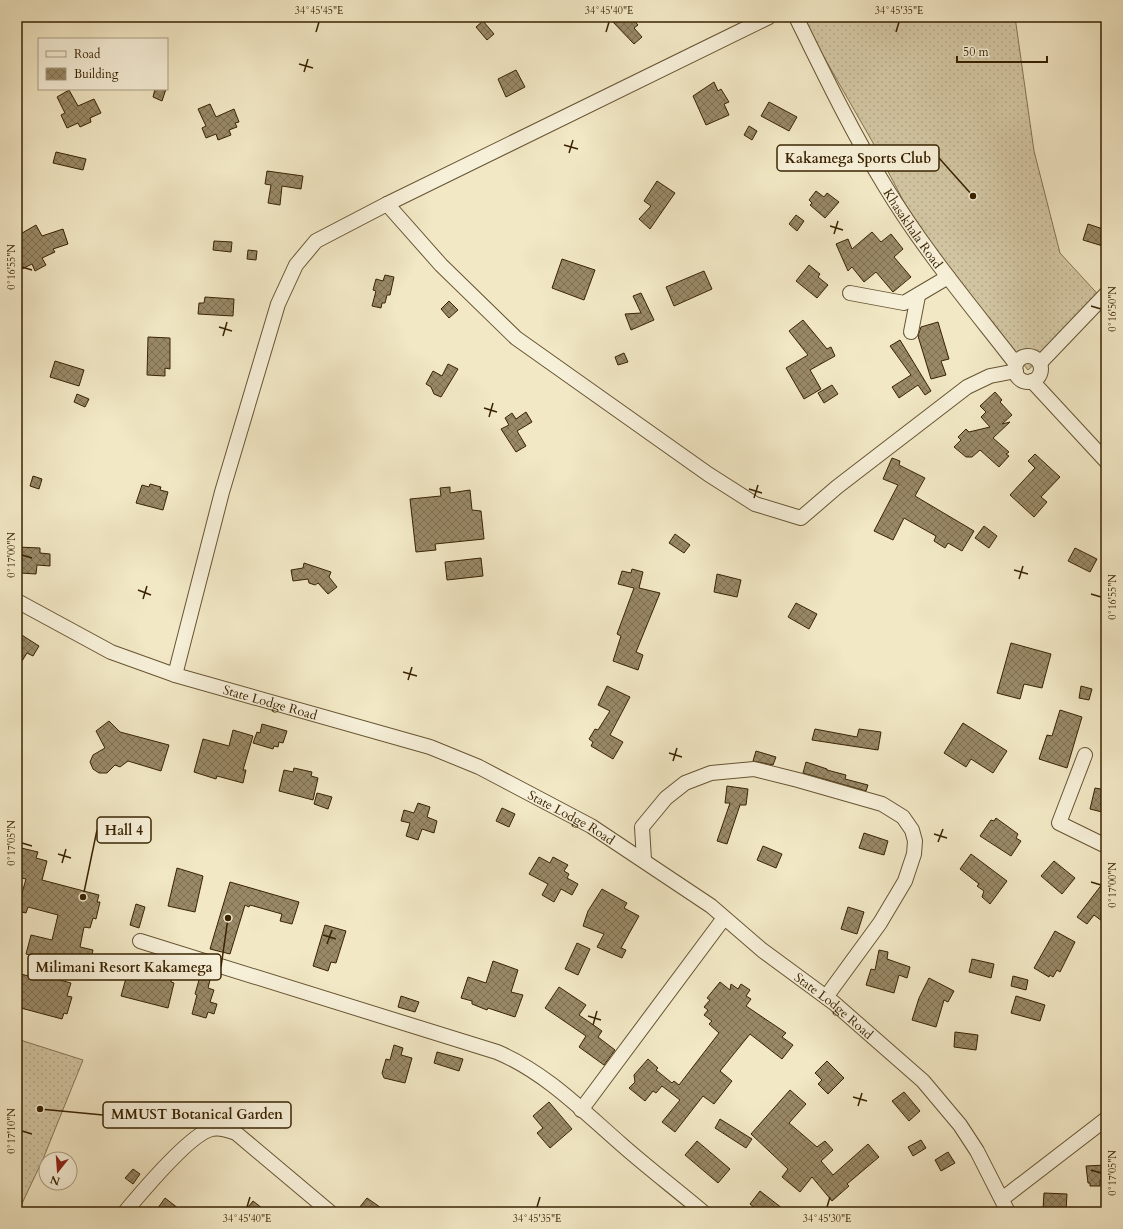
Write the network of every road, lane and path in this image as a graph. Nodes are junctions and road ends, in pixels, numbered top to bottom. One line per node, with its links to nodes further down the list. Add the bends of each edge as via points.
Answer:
1 (769, 17): 3 (street)
2 (796, 17): 4 (street, Khasakhala Road, via 859,142 885,186)
3 (387, 204): 10 (street, via 441,264 516,338 708,474 756,504 774,511 801,518 837,487 967,387); 14 (street, via 316,241 296,265 278,304 222,492)
4 (948, 277): 7 (street); 10 (street, Khasakhala Road)
5 (850, 293): 7 (street, via 904,303)
6 (1106, 294): 9 (street)
7 (918, 296): 8 (street)
8 (911, 332)
9 (1040, 363): 10 (street, via 1026,356); 11 (street, via 1041,372)
10 (1016, 368): 11 (street, via 1020,378)
11 (1032, 381): 12 (street)
12 (1106, 461)
13 (17, 602): 14 (street, State Lodge Road, via 111,652)
14 (175, 675): 17 (street, State Lodge Road, via 430,747 479,767 530,793 591,826)
15 (1085, 755): 16 (street, via 1059,823)
16 (1106, 846)
17 (644, 860): 18 (street, State Lodge Road); 20 (street, via 642,827 666,798 685,783 711,773 754,769 882,804 903,818 912,830 915,841 914,854 905,881 880,923)
18 (724, 918): 20 (street, State Lodge Road, via 762,950); 21 (street)
19 (140, 941): 21 (street, via 497,1052 528,1067)
20 (826, 997): 23 (street, State Lodge Road, via 896,1056 943,1103 977,1151)
21 (581, 1110): 26 (street)
22 (1106, 1119): 23 (street)
23 (1002, 1199): 27 (street, State Lodge Road)
24 (125, 1212): 25 (street, via 200,1133 223,1128 236,1133)
25 (330, 1212)
26 (703, 1212)
27 (1008, 1212)

